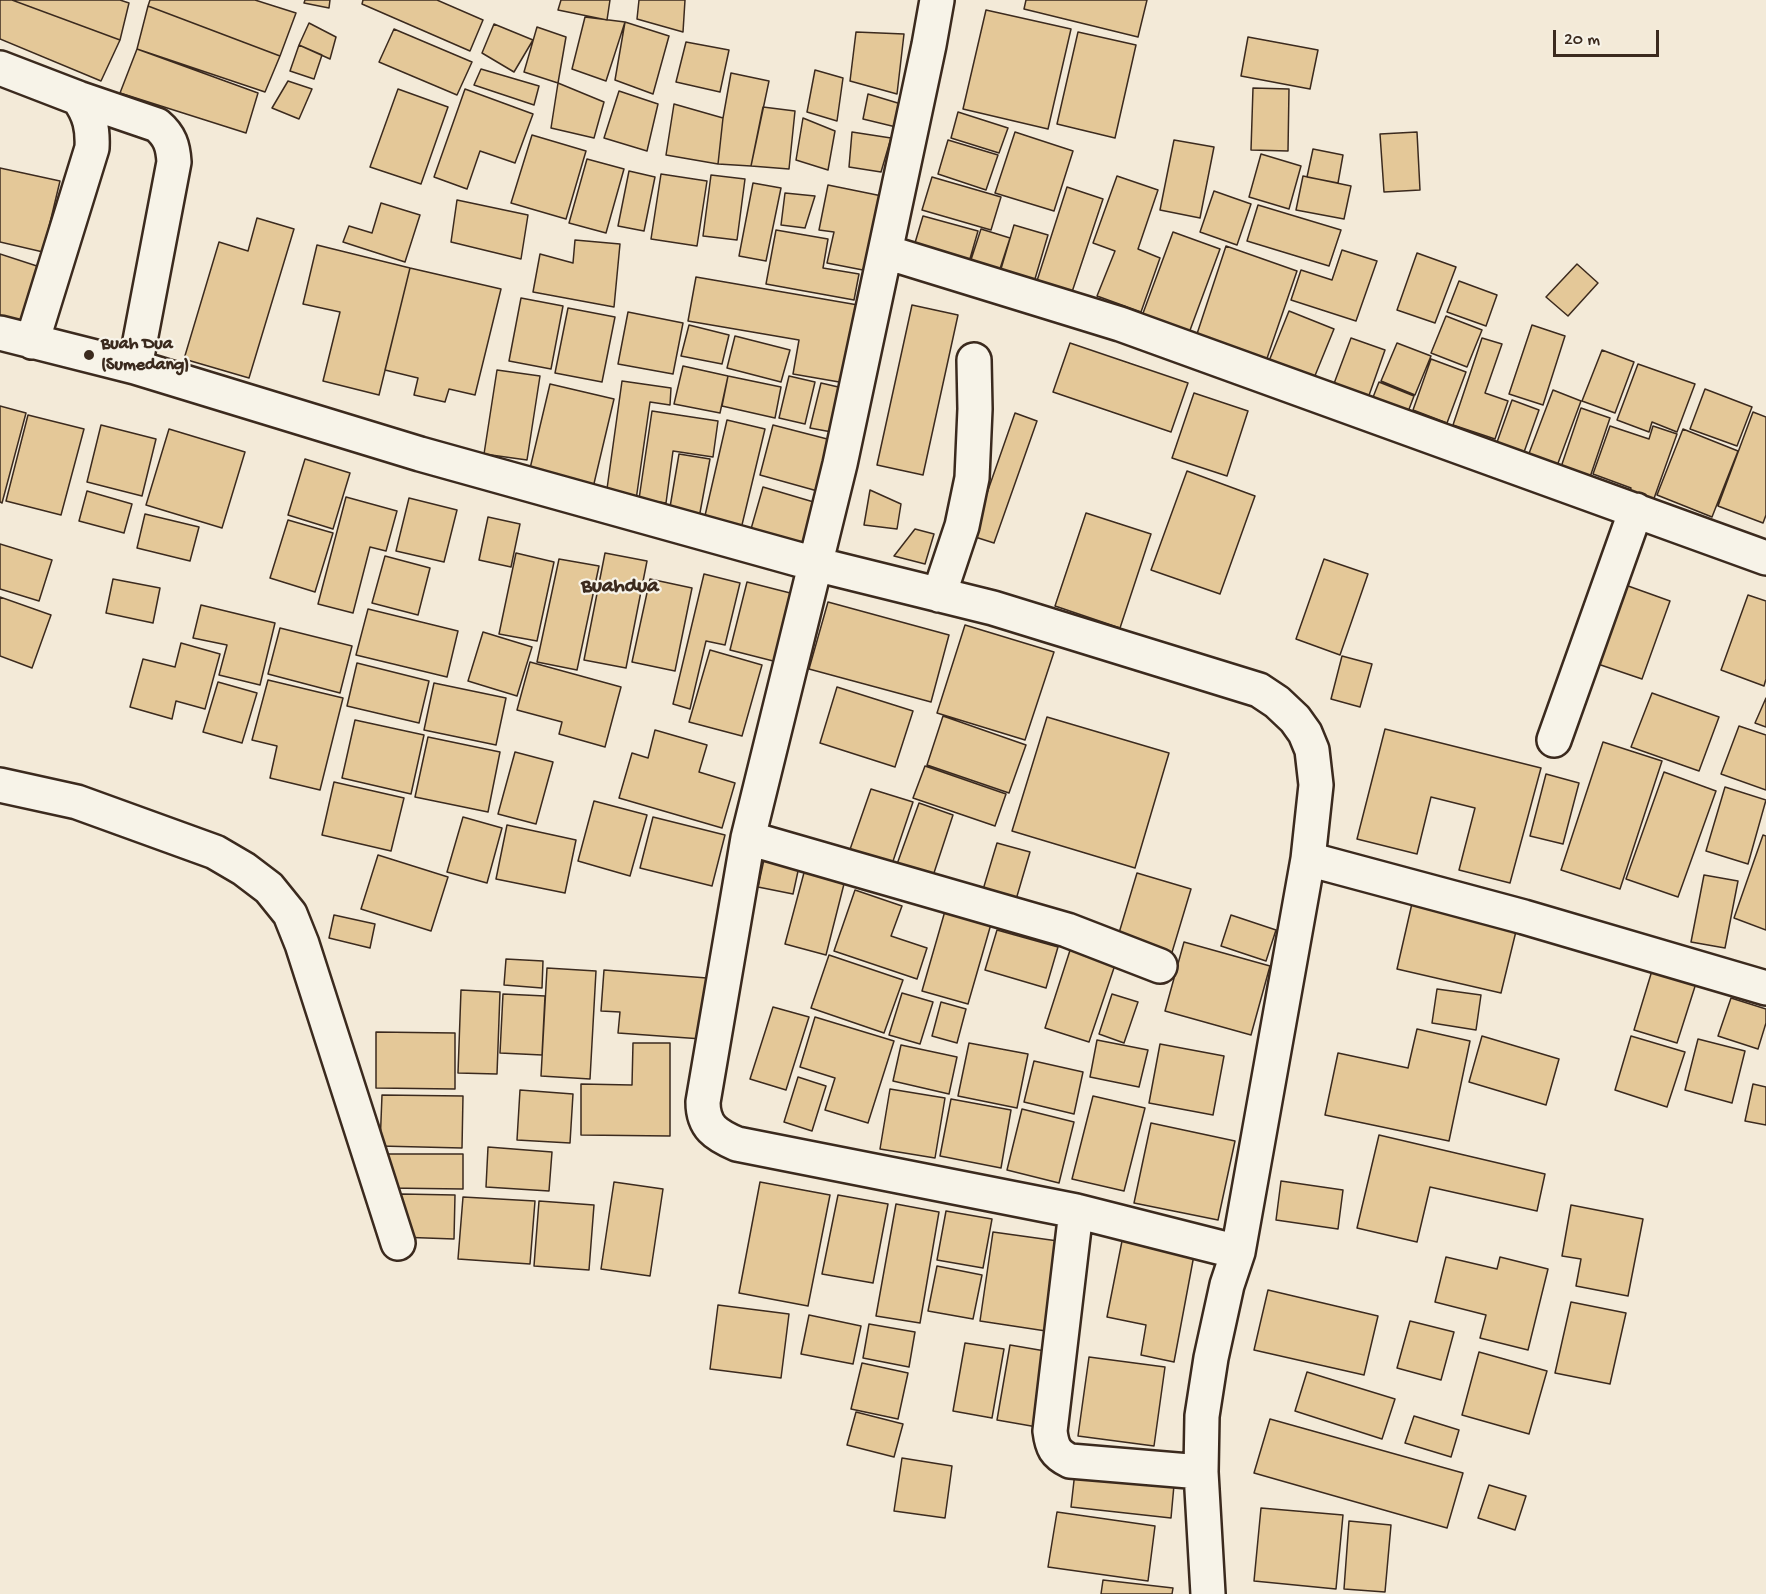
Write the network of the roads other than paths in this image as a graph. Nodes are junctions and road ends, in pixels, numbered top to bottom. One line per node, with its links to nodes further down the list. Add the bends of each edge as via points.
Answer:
1 (937, 0): 4 (street)
2 (0, 68): 3 (street)
3 (78, 98): 6 (street, via 90,122 92,148); 8 (street, via 157,125 173,148 174,162)
4 (886, 252): 9 (street, via 1120,324); 11 (street)
5 (0, 333): 6 (street)
6 (32, 342): 8 (street)
7 (974, 360): 12 (street, via 972,478 962,526)
8 (135, 367): 11 (street, via 420,454)
9 (1636, 510): 10 (street); 13 (street)
10 (1766, 558)
11 (815, 564): 12 (street); 15 (street)
12 (939, 595): 16 (street, via 1220,677 1258,690 1277,702 1305,733 1312,750 1316,785)
13 (1554, 740)
14 (0, 785): 20 (street, via 77,802 215,852 269,888 290,914 302,944)
15 (748, 838): 17 (street, via 1067,930); 19 (street, via 703,1102 703,1112 712,1129 737,1144)
16 (1308, 859): 18 (street); 21 (street)
17 (1160, 966)
18 (1766, 988)
19 (1076, 1211): 21 (street); 22 (street, via 1050,1431 1054,1449 1070,1461)
20 (398, 1243)
21 (1238, 1252): 22 (street, via 1211,1358 1202,1416)
22 (1201, 1472): 23 (street)
23 (1208, 1594)

